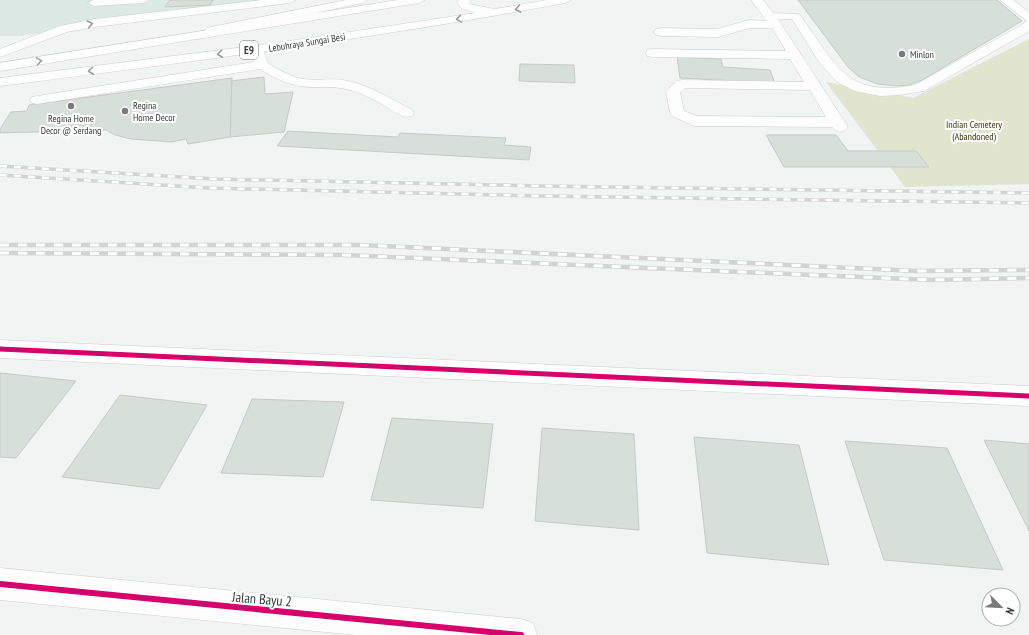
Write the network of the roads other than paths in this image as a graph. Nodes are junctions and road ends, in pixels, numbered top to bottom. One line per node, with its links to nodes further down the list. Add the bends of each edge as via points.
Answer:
1 (143, 0): 10 (main road)
2 (290, 0): 16 (main road, one-way to 2, via 95,23)
3 (362, 0): 18 (main road)
4 (419, 0): 18 (main road, Lebuhraya Sungai Besi / E9)
5 (465, 0): 11 (main road, via 465,6)
6 (565, 0): 11 (main road, Lebuhraya Sungai Besi / E9, one-way to 11)
7 (756, 0): 14 (main road)
8 (1006, 0): 13 (main road)
9 (786, 4): 12 (main road)
10 (90, 6): 16 (main road)
11 (498, 13): 19 (main road, Lebuhraya Sungai Besi / E9, one-way to 19)
12 (795, 16): 14 (main road); 15 (main road, via 842,79 857,86 887,92 919,88)
13 (1029, 18)
14 (773, 21): 17 (main road, via 718,33); 22 (main road)
15 (1029, 24)
16 (64, 29): 20 (main road)
17 (660, 32)
18 (143, 45): 24 (main road, Lebuhraya Sungai Besi / E9, one-way to 18)
19 (256, 49): 23 (main road); 25 (main road, Lebuhraya Sungai Besi / E9, one-way to 25)
20 (0, 53)
21 (652, 53): 22 (main road)
22 (795, 55): 26 (main road)
23 (262, 65): 27 (main road); 28 (main road, via 283,77 299,82 350,85)
24 (0, 67)
25 (0, 82)
26 (815, 86): 26 (main road, via 682,84 673,91 677,113 694,121 839,125)
27 (37, 100)
28 (406, 113)
29 (0, 349): 30 (main road)
30 (1029, 396)
31 (0, 584): 32 (main road, Jalan Bayu 2)
32 (521, 635)

